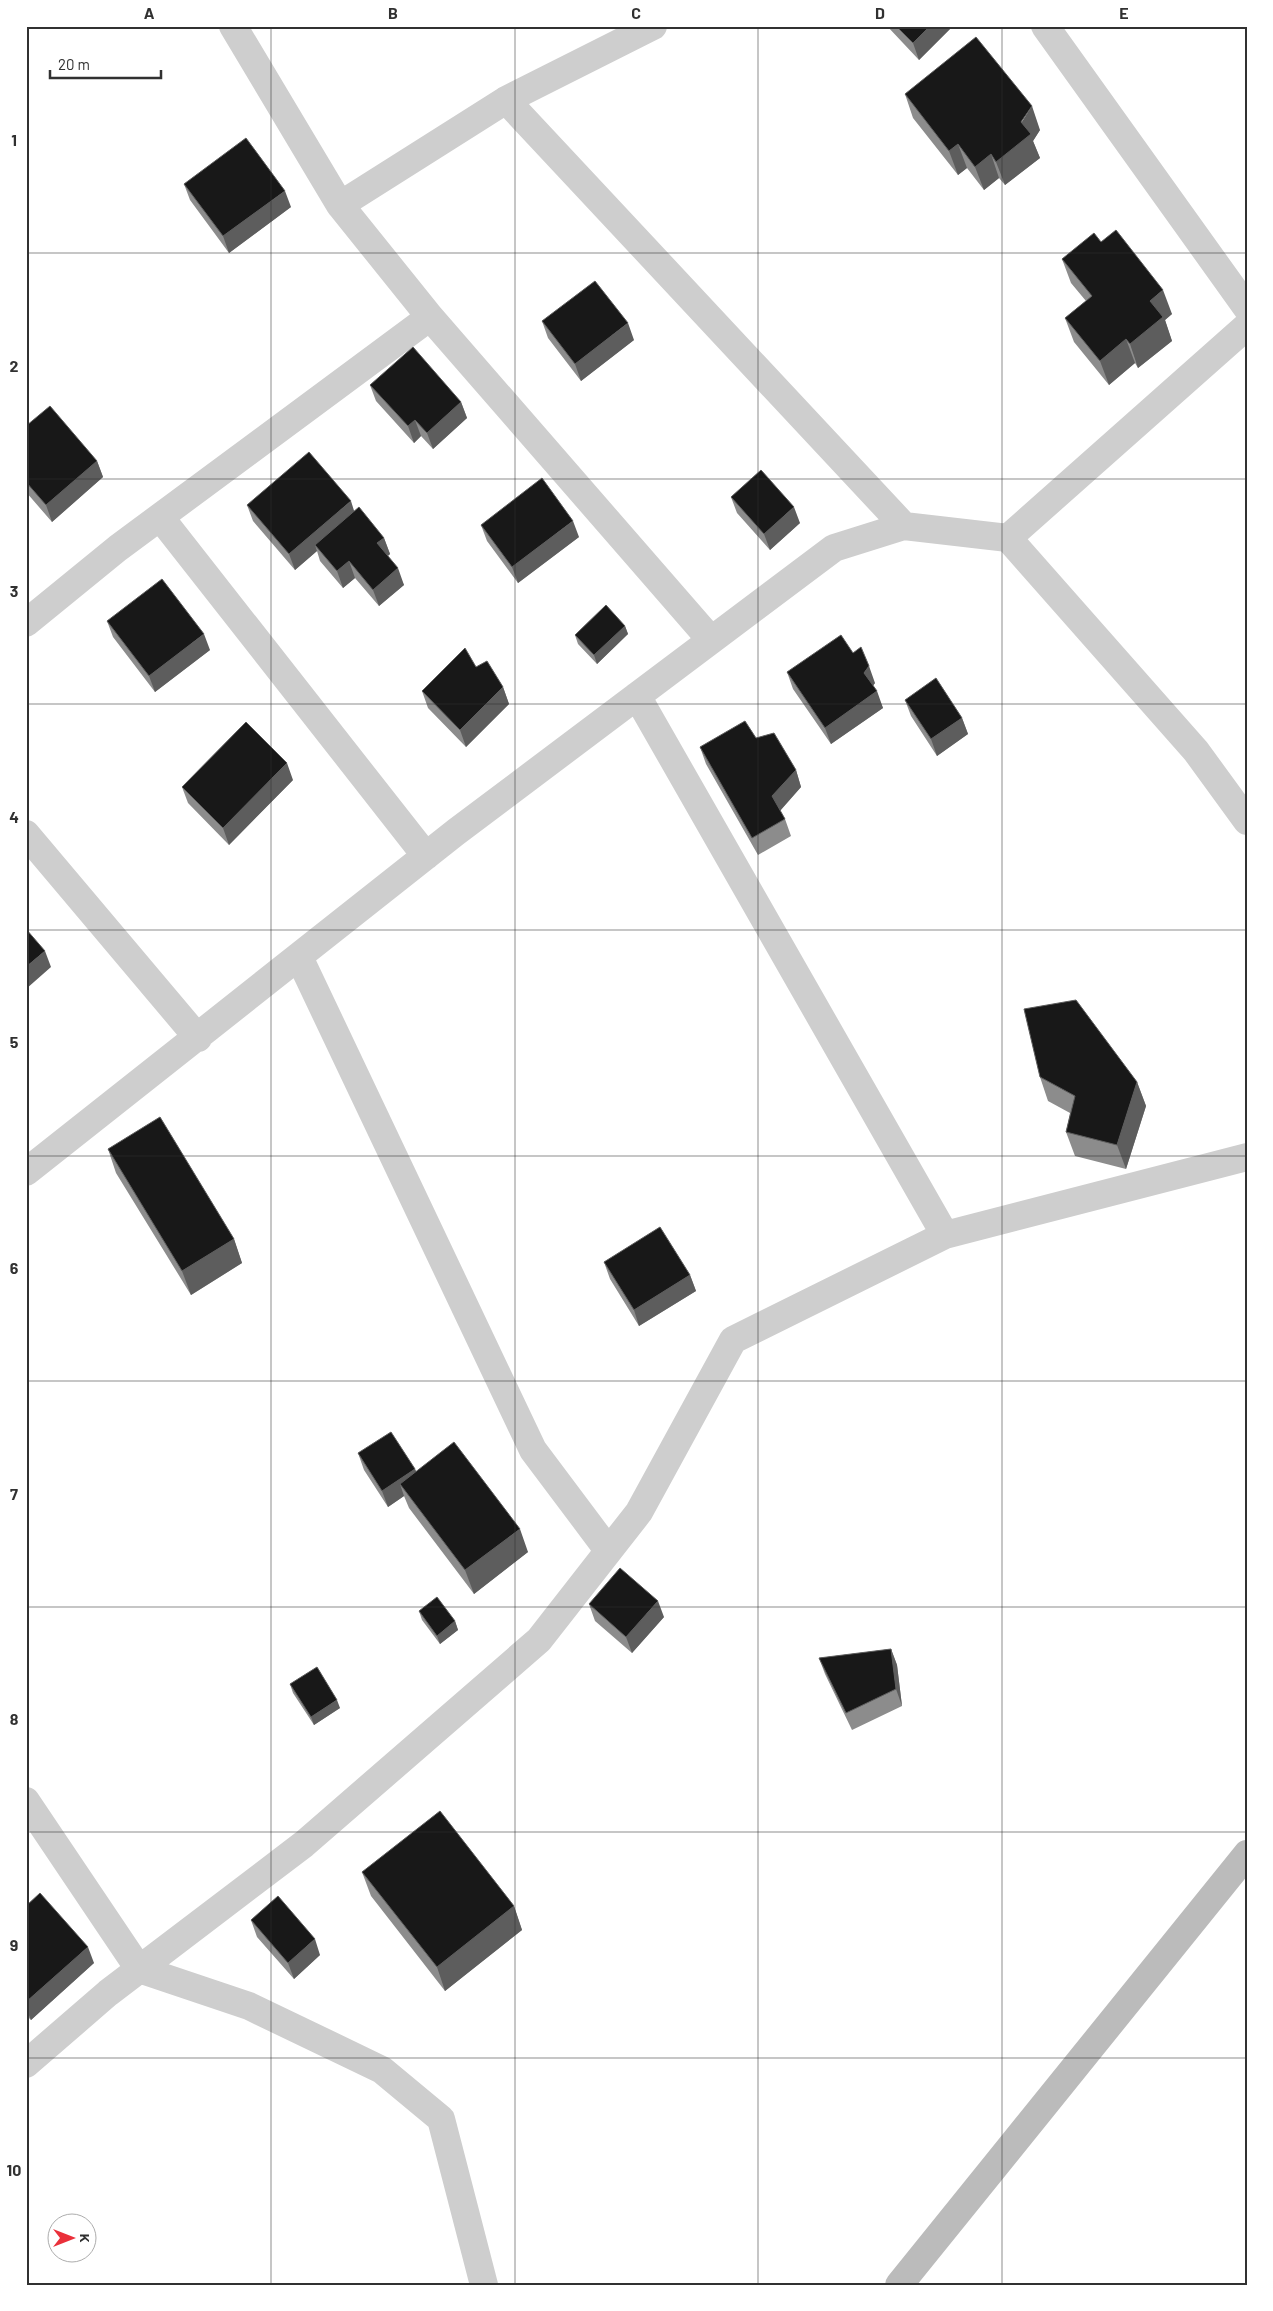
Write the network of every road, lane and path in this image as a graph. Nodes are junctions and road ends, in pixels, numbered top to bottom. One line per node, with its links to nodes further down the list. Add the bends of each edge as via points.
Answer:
1 (233, 26): 6 (street)
2 (653, 26): 4 (street)
3 (1045, 26): 7 (street)
4 (621, 33): 5 (street)
5 (506, 100): 6 (street); 11 (street)
6 (340, 206): 8 (street)
7 (1247, 308)
8 (430, 316): 10 (street); 14 (street)
9 (1247, 326): 12 (street)
10 (160, 517): 13 (street); 18 (street)
11 (904, 526): 12 (street); 14 (street, via 834,548)
12 (1008, 538): 16 (street, via 1196,751)
13 (26, 623)
14 (712, 640): 15 (street)
15 (637, 696): 18 (street); 23 (street)
16 (1247, 821)
17 (26, 834): 20 (street)
18 (426, 856): 19 (street)
19 (299, 957): 20 (street); 24 (street, via 533,1450)
20 (198, 1038): 22 (street)
21 (1247, 1157): 23 (street)
22 (28, 1169)
23 (946, 1235): 24 (street, via 733,1340 639,1512)
24 (608, 1550): 27 (street, via 539,1640 304,1844)
25 (26, 1801): 27 (street)
26 (1247, 1854): 30 (street)
27 (139, 1969): 28 (street); 29 (street, via 249,2006 382,2070 441,2119)
28 (26, 2064)
29 (484, 2285)
30 (900, 2285)

